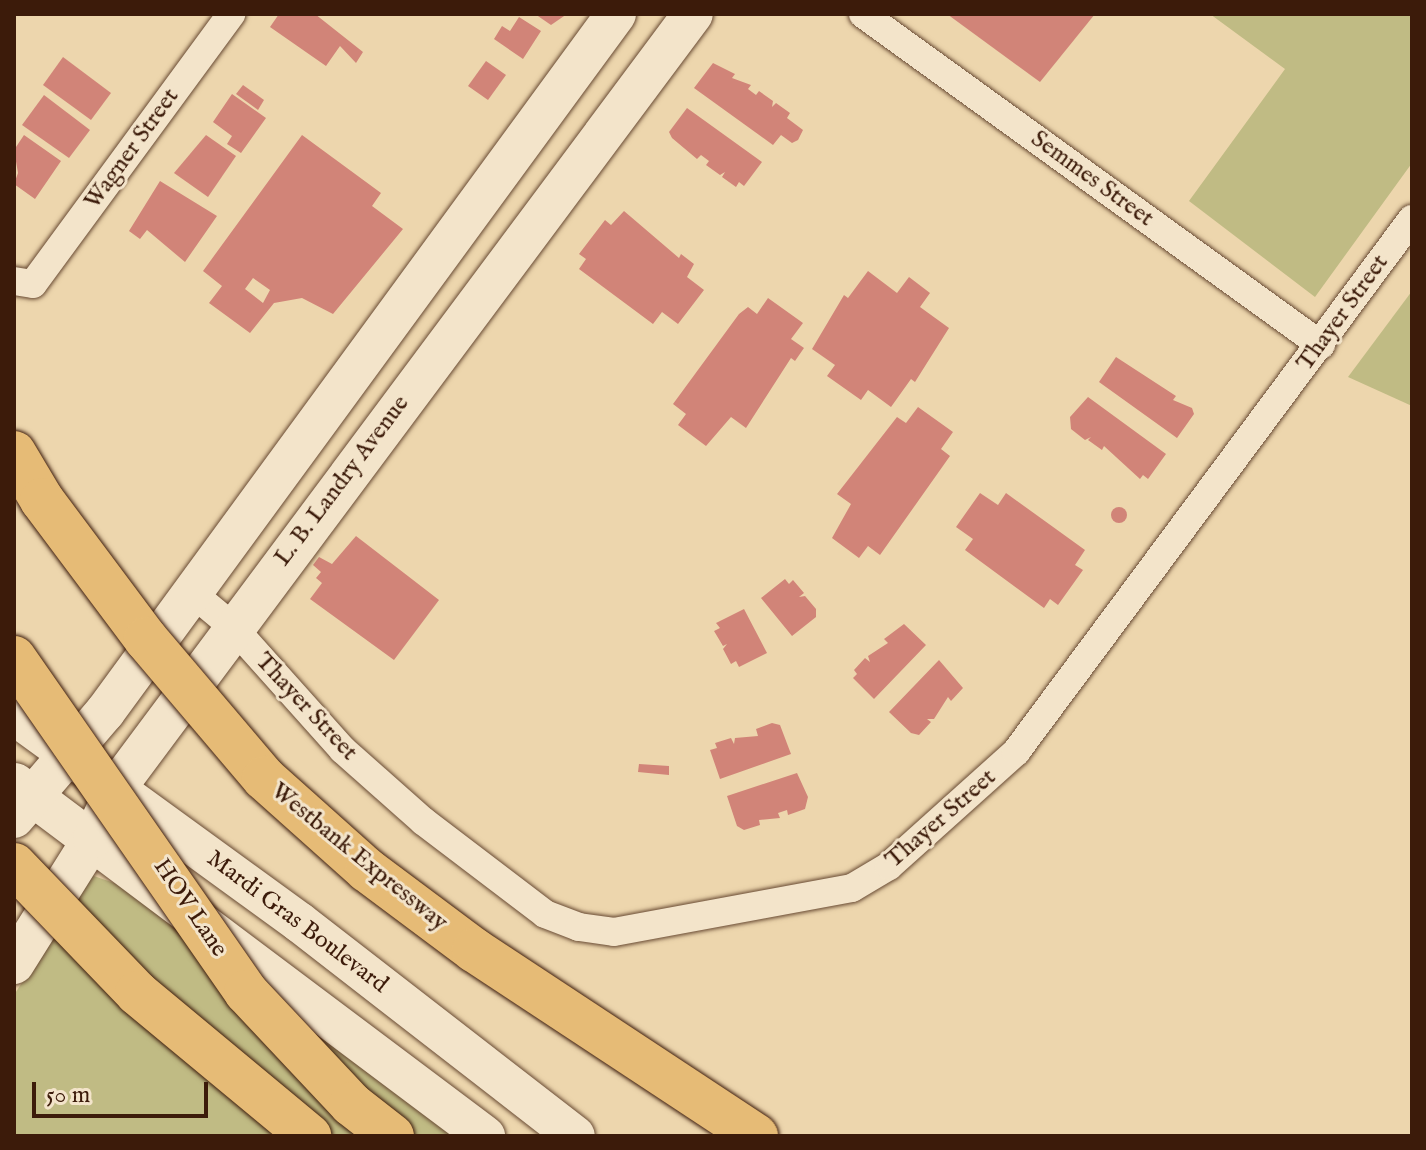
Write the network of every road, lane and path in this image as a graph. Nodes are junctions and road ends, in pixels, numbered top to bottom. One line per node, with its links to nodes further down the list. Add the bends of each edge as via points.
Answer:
1 (231, 14): 6 (street, Wagner Street)
2 (616, 14): 9 (street)
3 (693, 14): 10 (street, L. B. Landry Avenue)
4 (863, 14): 7 (street, Semmes Street)
5 (1412, 219): 7 (street, Thayer Street)
6 (24, 283)
7 (1321, 345): 10 (street, Thayer Street, via 1016,752 889,866 837,892 614,932 545,914 423,821 343,750)
8 (14, 453): 23 (highway, Westbank Expressway, bridge, via 42,500 146,639 264,778 367,870 474,950)
9 (190, 591): 10 (street, Thayer Street); 13 (street)
10 (233, 627): 14 (street, L. B. Landry Avenue)
11 (14, 658): 20 (highway, HOV Lane, bridge, via 246,992 351,1104)
12 (14, 715): 13 (street, Mardi Gras Boulevard)
13 (72, 755): 14 (street, Mardi Gras Boulevard); 15 (street)
14 (116, 788): 16 (street, L. B. Landry Avenue); 22 (street, Mardi Gras Boulevard, via 420,1013)
15 (21, 799): 16 (street)
16 (93, 838): 18 (street, L. B. Landry Avenue); 21 (street)
17 (14, 865): 19 (highway, bridge, via 137,993)
18 (14, 964)
19 (309, 1136)
20 (392, 1136)
21 (485, 1136)
22 (575, 1136)
23 (756, 1136)

